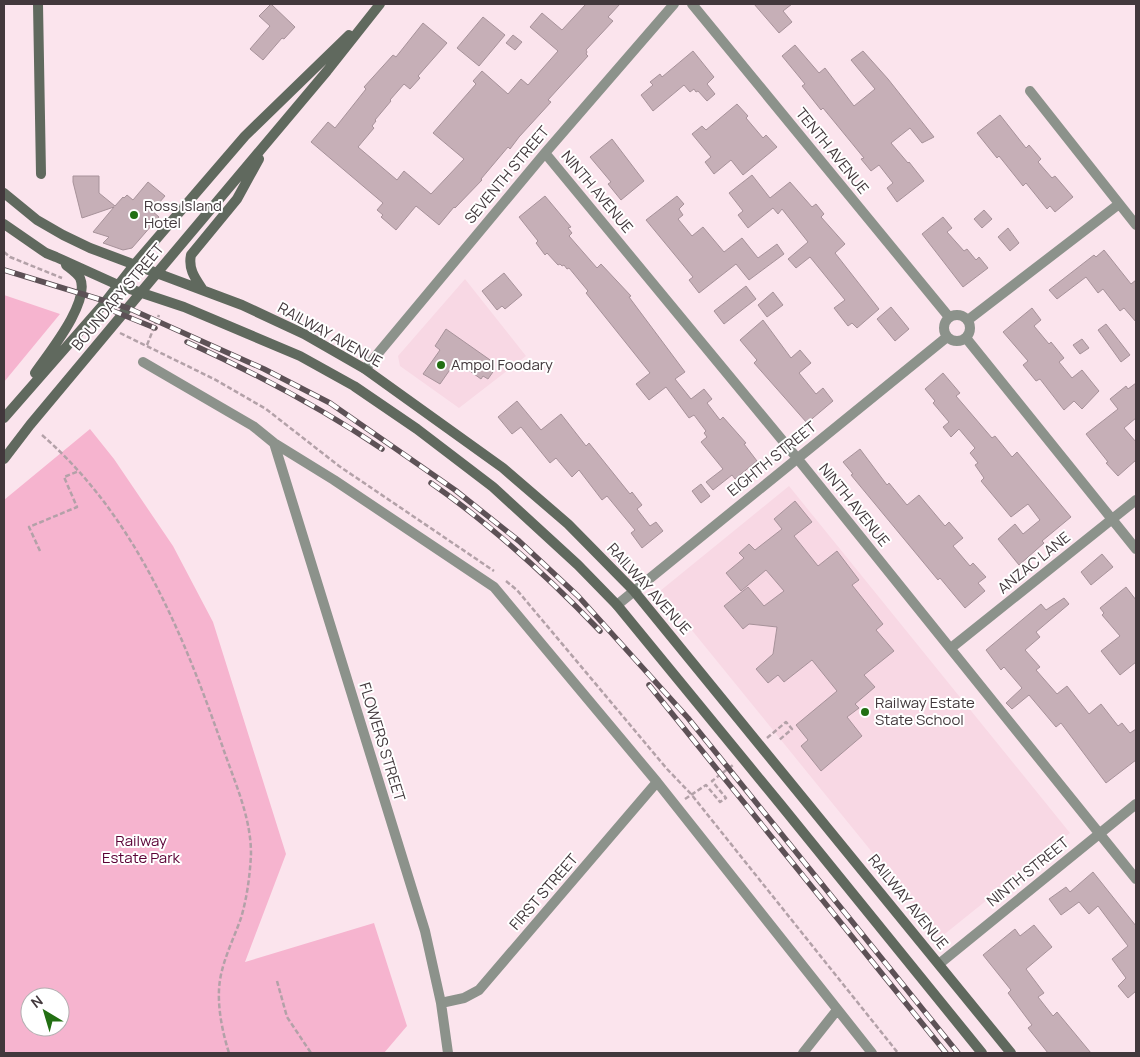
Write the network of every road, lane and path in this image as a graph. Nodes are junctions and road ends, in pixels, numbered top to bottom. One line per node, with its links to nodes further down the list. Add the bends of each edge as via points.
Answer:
1 (38, 4): 9 (main road)
2 (380, 4): 5 (main road, BOUNDARY STREET)
3 (674, 4): 8 (street, SEVENTH STREET)
4 (692, 4): 23 (street, TENTH AVENUE)
5 (370, 16): 7 (main road, BOUNDARY STREET); 16 (main road, BOUNDARY STREET, via 245,136)
6 (1030, 91): 11 (street)
7 (269, 140): 17 (main road, BOUNDARY STREET); 20 (main road, via 237,199 192,255 192,272)
8 (545, 153): 29 (street, SEVENTH STREET); 33 (street, NINTH AVENUE)
9 (41, 174)
10 (4, 193): 16 (main road, RAILWAY AVENUE, via 37,220 62,235)
11 (1119, 204): 13 (street); 24 (street)
12 (4, 224): 15 (main road)
13 (1136, 225)
14 (4, 252): 18 (path)
15 (56, 257): 19 (main road); 30 (main road, via 80,277 79,305)
16 (134, 265): 17 (main road, RAILWAY AVENUE); 19 (main road, BOUNDARY STREET)
17 (157, 273): 20 (main road, RAILWAY AVENUE); 21 (main road, BOUNDARY STREET)
18 (63, 278)
19 (118, 285): 21 (main road); 30 (main road, BOUNDARY STREET)
20 (203, 290): 29 (main road, RAILWAY AVENUE, via 295,330)
21 (141, 293): 25 (main road, BOUNDARY STREET); 41 (main road, via 184,307 300,356 354,386 418,428 493,487)
22 (159, 315): 25 (path, via 147,345)
23 (949, 317): 24 (street, via 959,315); 26 (street, via 944,324)
24 (968, 320): 27 (street, via 971,328)
25 (111, 330): 34 (main road, BOUNDARY STREET)
26 (947, 337): 27 (street, via 958,341); 33 (street, EIGHTH STREET)
27 (966, 338): 37 (street)
28 (143, 362): 32 (street, via 253,426)
29 (366, 369): 40 (main road, RAILWAY AVENUE, via 503,468 568,524)
30 (4, 418)
31 (42, 435): 35 (path)
32 (274, 443): 46 (street, via 494,587); 53 (street, FLOWERS STREET, via 425,931)
33 (797, 458): 40 (street, EIGHTH STREET); 42 (street, NINTH AVENUE)
34 (4, 459)
35 (79, 471): 39 (path, via 64,477 77,507 29,528); 55 (path, via 114,515 162,594 207,704 246,815 251,855 247,894 223,966 219,990)
36 (1136, 500): 37 (street, ANZAC LANE)
37 (1113, 520): 38 (street); 42 (street, ANZAC LANE)
38 (1136, 549)
39 (40, 551)
40 (634, 591): 41 (street, EIGHTH STREET); 51 (main road, RAILWAY AVENUE)
41 (617, 605): 60 (main road)
42 (951, 648): 49 (street, NINTH AVENUE)
43 (777, 729): 44 (path, via 786,722 792,729)
44 (778, 741)
45 (712, 781): 48 (path, via 726,798 720,802 706,785)
46 (657, 782): 48 (street); 53 (street, FIRST STREET, via 479,990 464,998)
47 (1136, 804): 49 (street, NINTH STREET)
48 (677, 807): 54 (street)
49 (1099, 834): 50 (street, NINTH AVENUE); 51 (street, NINTH STREET)
50 (1136, 880)
51 (939, 964): 61 (main road, RAILWAY AVENUE)
52 (277, 981): 56 (path, via 287,1016)
53 (441, 1003): 57 (street, FLOWERS STREET)
54 (837, 1010): 58 (street); 59 (street)
55 (229, 1053)
56 (311, 1053)
57 (448, 1053)
58 (803, 1053)
59 (872, 1053)
60 (982, 1053)
61 (1011, 1053)

